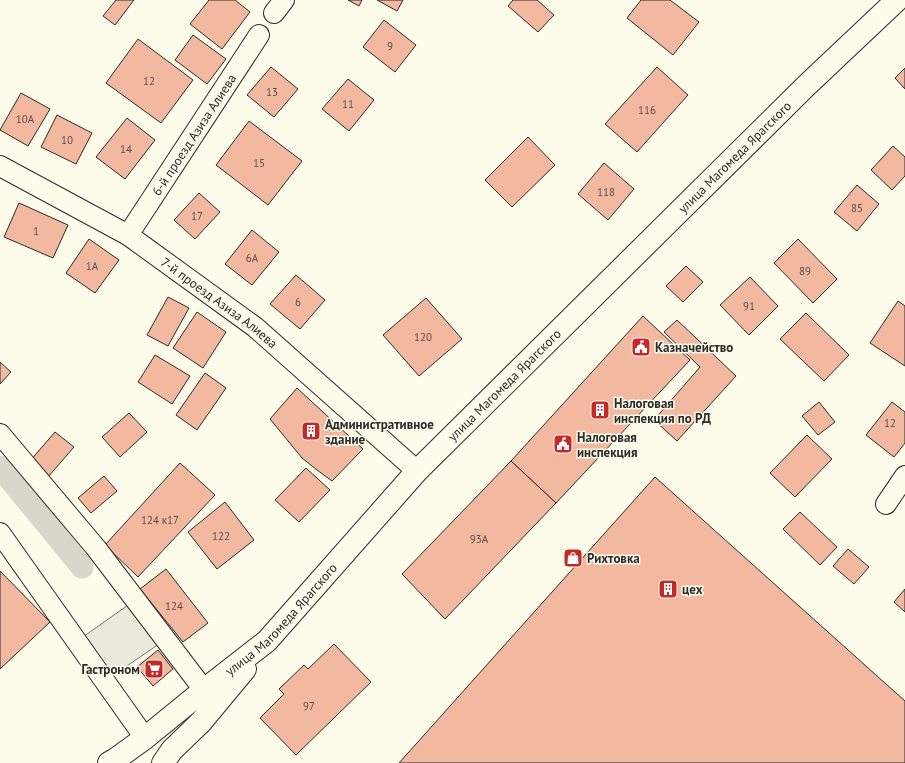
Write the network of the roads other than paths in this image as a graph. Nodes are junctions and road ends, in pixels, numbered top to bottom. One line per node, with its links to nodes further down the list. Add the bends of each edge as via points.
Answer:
1 (897, 0): 6 (main road, улица Магомеда Ярагского, via 807,85)
2 (259, 35): 4 (street, 6-й проезд Азиза Алиева)
3 (0, 166): 4 (street, 7-й проезд Азиза Алиева)
4 (128, 235): 6 (street, 7-й проезд Азиза Алиева, via 255,326)
5 (0, 434): 11 (street, via 96,548)
6 (417, 471): 10 (main road, улица Магомеда Ярагского)
7 (905, 476): 8 (street)
8 (886, 504)
9 (0, 533): 12 (street)
10 (267, 641): 11 (main road, улица Магомеда Ярагского); 14 (main road, via 201,722 172,750)
11 (204, 690): 12 (main road, улица Магомеда Ярагского)
12 (145, 738): 13 (main road, улица Магомеда Ярагского)
13 (109, 763)
14 (163, 763)

